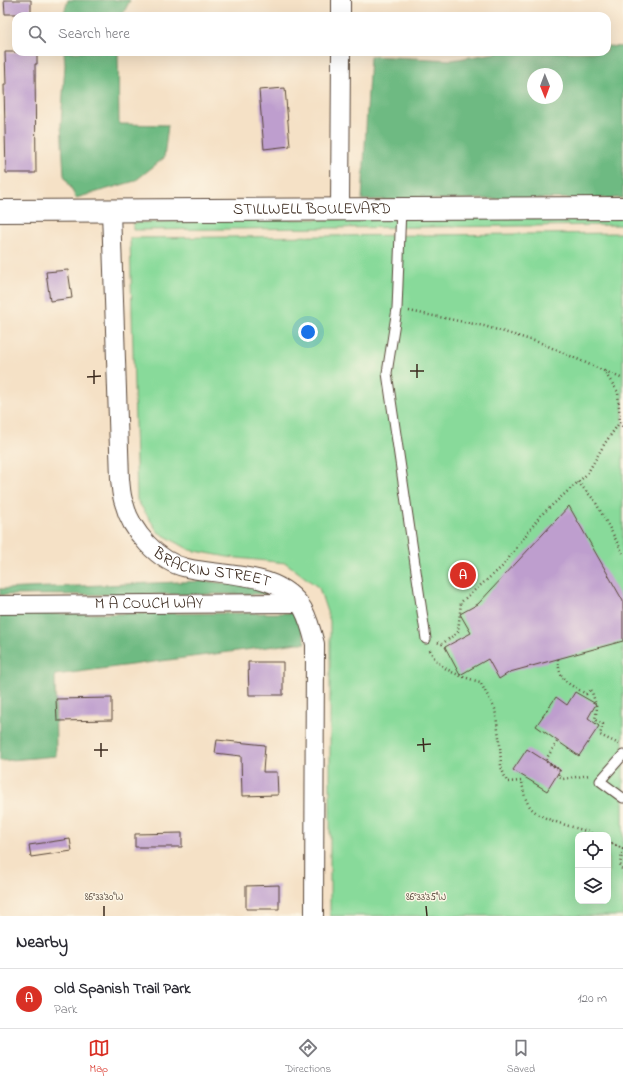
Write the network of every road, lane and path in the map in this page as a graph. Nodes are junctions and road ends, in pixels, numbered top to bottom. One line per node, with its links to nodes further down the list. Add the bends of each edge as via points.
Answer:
1 (341, 0): 2 (street)
2 (341, 12)
3 (341, 56): 6 (street)
4 (401, 208): 5 (street, STILLWELL BOULEVARD); 6 (street, STILLWELL BOULEVARD); 9 (lane)
5 (623, 208)
6 (340, 209): 8 (street, STILLWELL BOULEVARD)
7 (0, 211): 8 (street, STILLWELL BOULEVARD)
8 (111, 211): 16 (street, BRACKIN STREET, via 120,479 124,504 134,525 140,536 161,556 185,568 265,581 277,586)
9 (397, 309): 10 (path, via 513,333); 18 (lane, via 387,373)
10 (604, 370): 11 (path); 12 (path, via 618,392)
11 (623, 379)
12 (620, 422): 13 (path); 14 (path, via 587,474)
13 (623, 428)
14 (578, 482): 15 (path, via 595,501); 18 (path, via 540,516 503,566 461,602 458,632 442,644)
15 (623, 553)
16 (298, 603): 17 (street, M A COUCH WAY); 29 (street, BRACKIN STREET, via 310,625 315,644)
17 (0, 605)
18 (426, 638): 25 (path, via 433,658 451,672 480,682 495,710 501,768 507,782 522,781 531,808 545,818)
19 (558, 659): 21 (path, via 558,670 564,682 586,694 591,689 597,708 595,720 603,724 600,735)
20 (557, 742): 23 (path, via 545,760 560,770 558,775 563,779)
21 (623, 746)
22 (623, 755): 24 (lane, via 600,781)
23 (596, 773)
24 (623, 798)
25 (586, 832)
26 (611, 843): 27 (path)
27 (623, 849): 28 (path, via 620,864)
28 (623, 872)
29 (314, 916)

